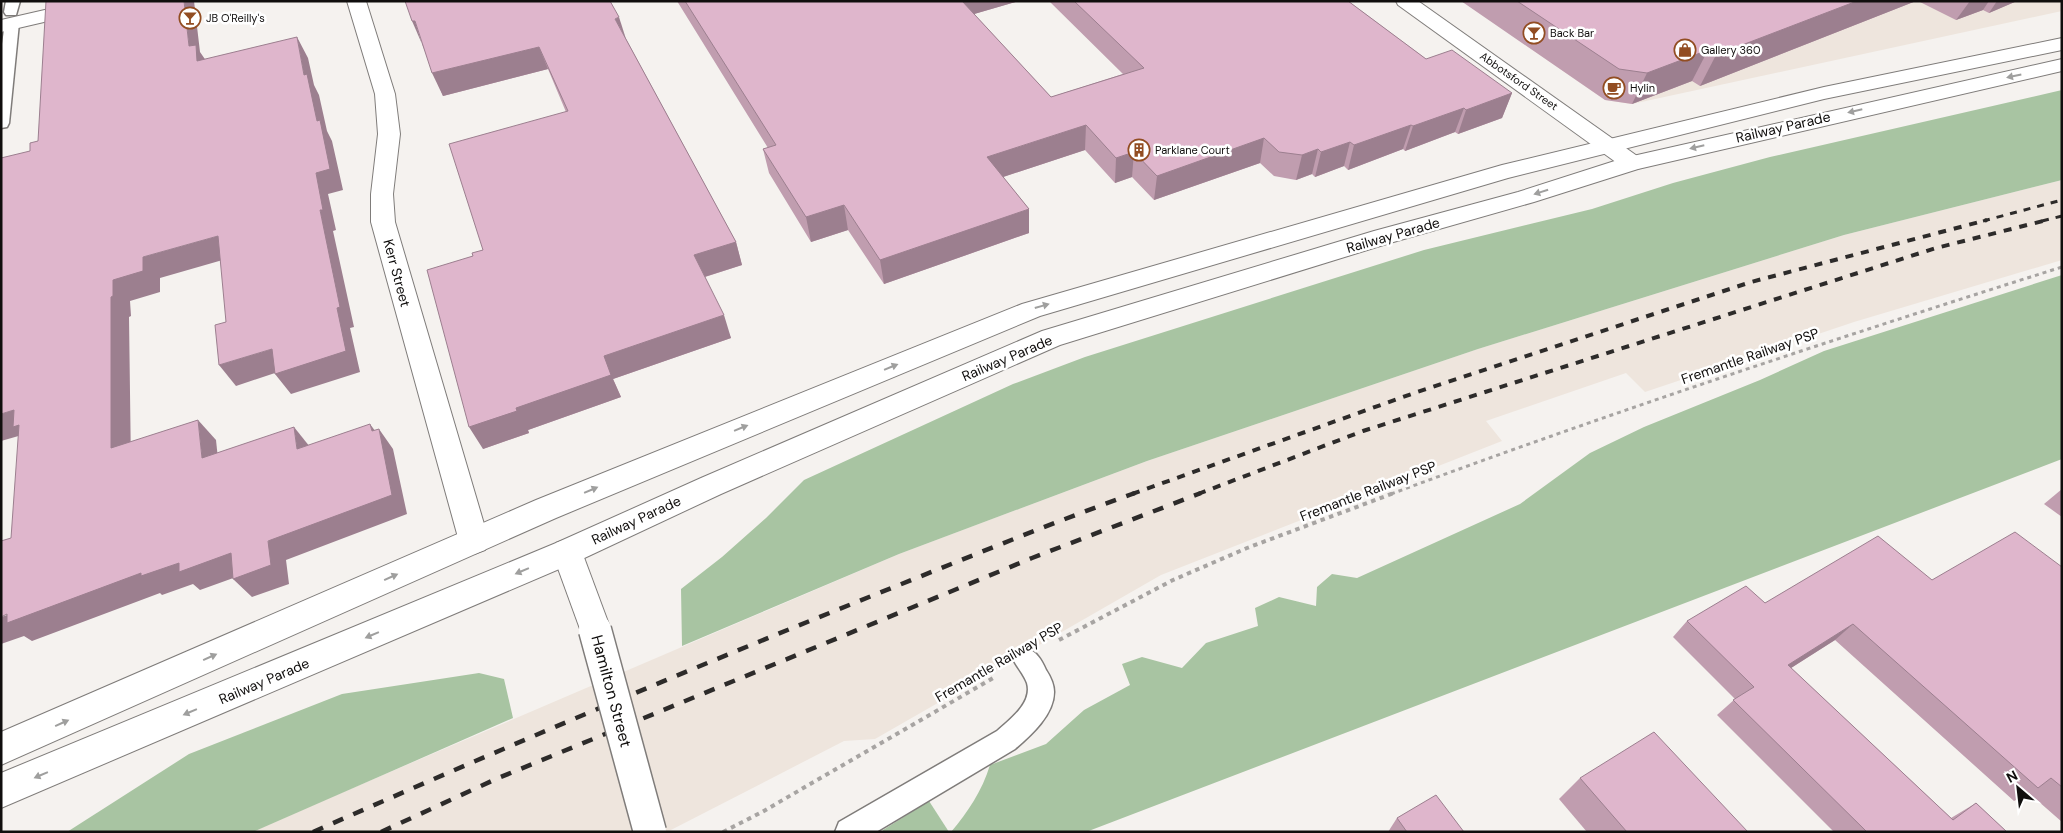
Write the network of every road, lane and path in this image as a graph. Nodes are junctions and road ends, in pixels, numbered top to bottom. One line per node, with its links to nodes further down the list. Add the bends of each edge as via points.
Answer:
1 (58, 1): 5 (main road)
2 (110, 1): 5 (main road)
3 (356, 1): 12 (main road, Kerr Street, via 385,94 389,134 382,194 383,222)
4 (1405, 1): 9 (main road, Abbotsford Street)
5 (8, 15): 8 (lane)
6 (2062, 44): 9 (main road, Railway Parade, via 1824,93)
7 (2062, 65): 10 (main road, Railway Parade, one-way to 10)
8 (1, 123)
9 (1611, 147): 10 (main road, Abbotsford Street); 12 (main road, Railway Parade, one-way to 9, via 689,449 1031,310 1492,175)
10 (1632, 162): 13 (main road, Railway Parade, one-way to 13, via 1526,197 1382,237 1051,338)
11 (2062, 267): 14 (path, Fremantle Railway PSP, via 1816,345 1529,443 1247,548 1173,580)
12 (474, 541): 15 (main road, Railway Parade, one-way to 12)
13 (567, 552): 16 (main road, Railway Parade, one-way to 16); 17 (main road, Hamilton Street, bridge, via 596,630)
14 (1026, 659): 18 (path, Fremantle Railway PSP); 19 (lane, via 1040,684 1041,696 1017,730 1006,740)
15 (1, 749)
16 (1, 792)
17 (650, 832)
18 (723, 832)
19 (849, 832)

